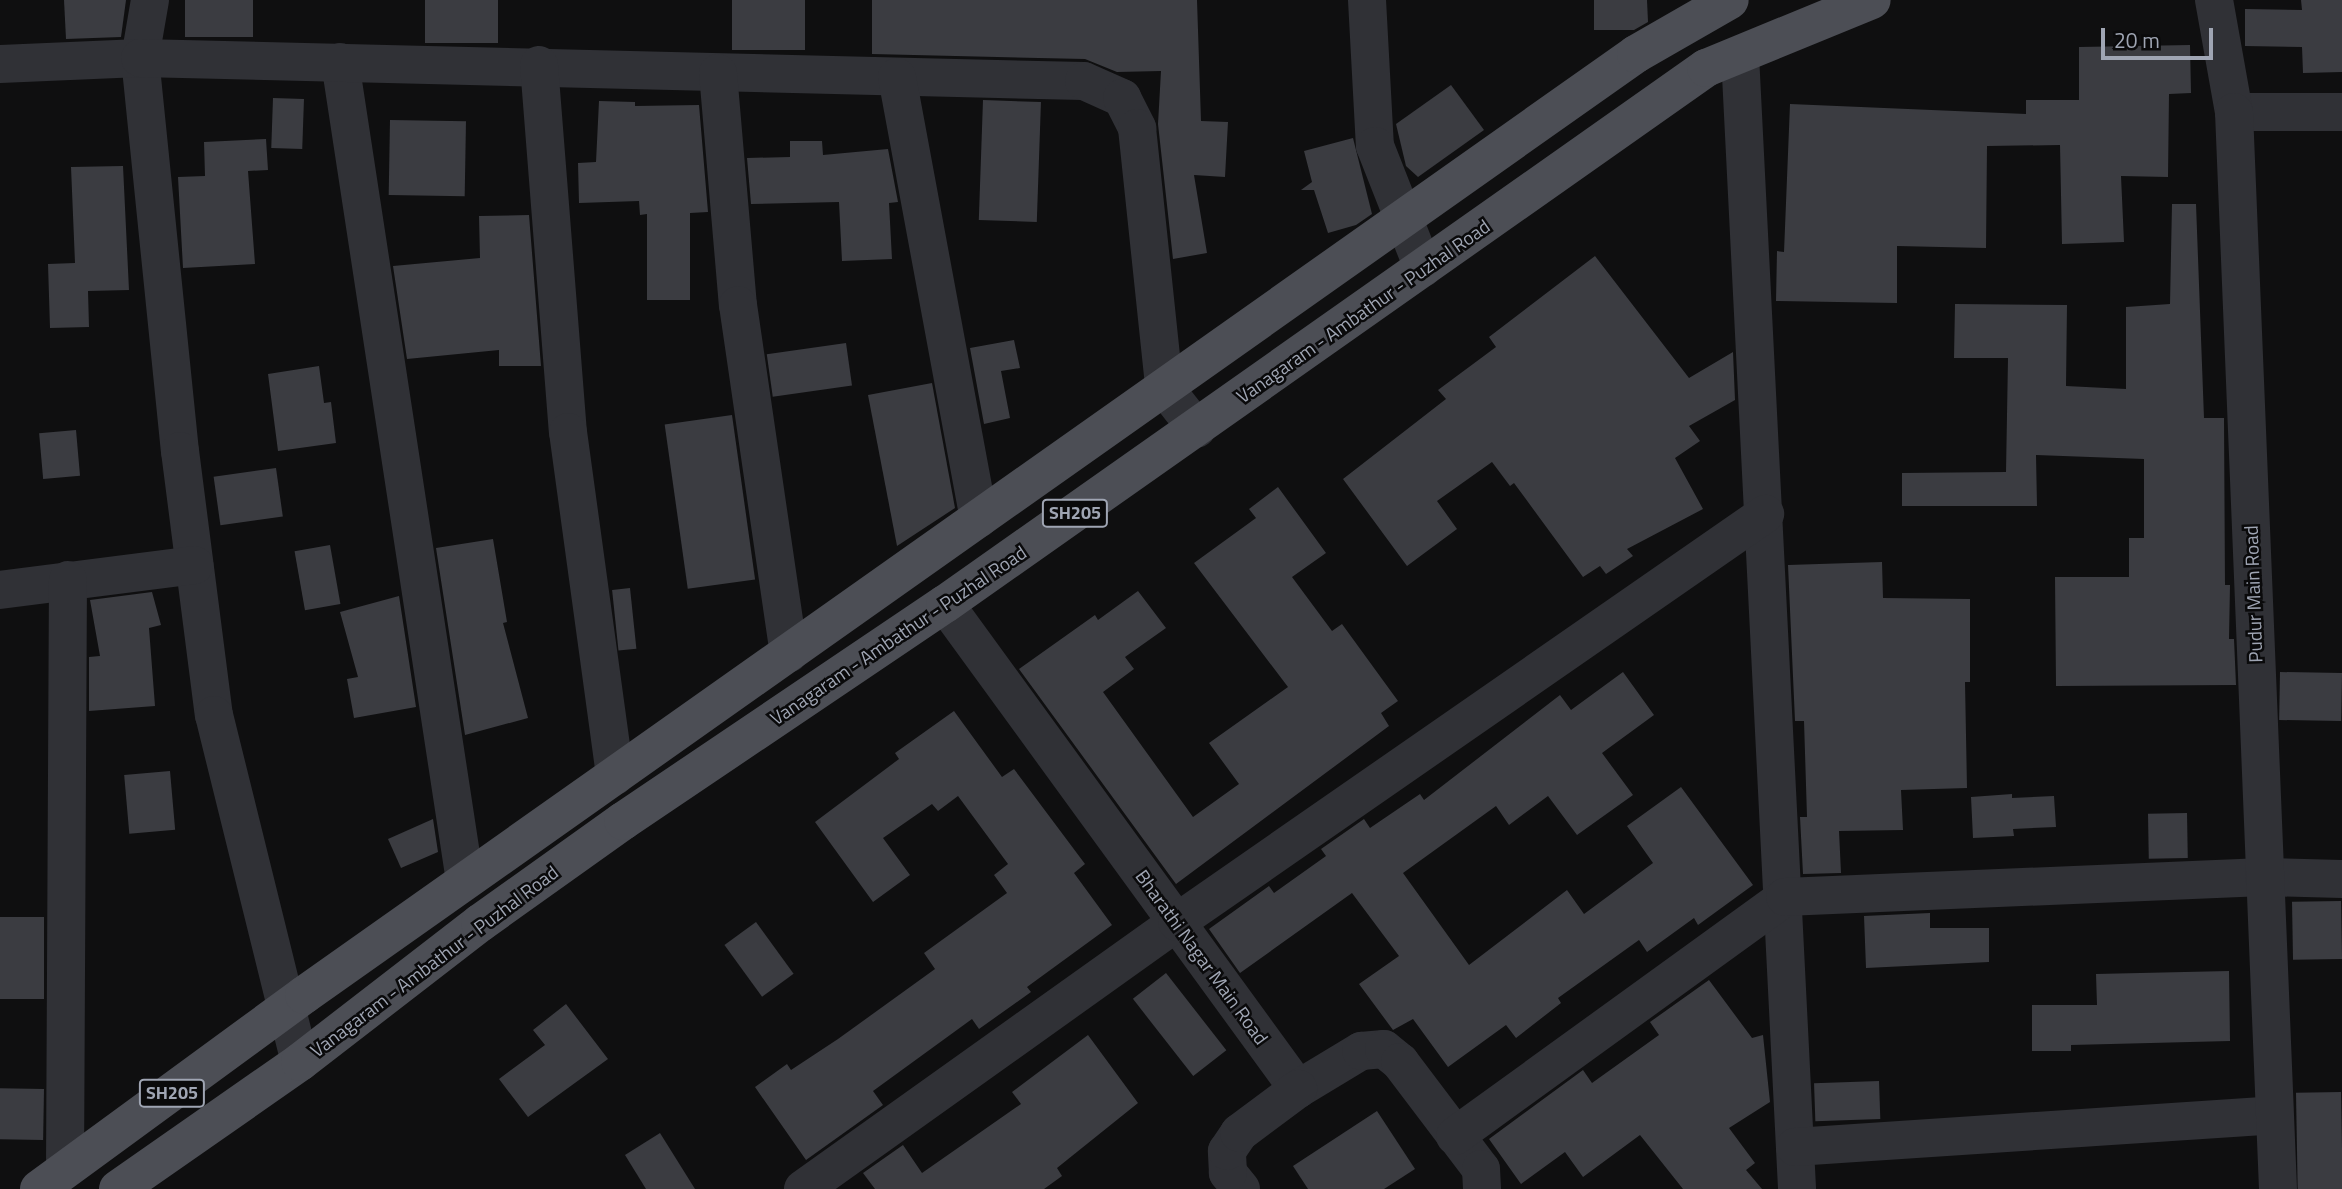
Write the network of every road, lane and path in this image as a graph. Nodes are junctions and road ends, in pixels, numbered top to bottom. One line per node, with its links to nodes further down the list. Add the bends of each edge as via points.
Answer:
1 (150, 0): 7 (street)
2 (1367, 0): 15 (street, via 1374,146)
3 (1872, 0): 6 (main road, Vanagaram - Ambathur - Puzhal Road / SH205)
4 (2214, 0): 13 (street, Pudur Main Road)
5 (1725, 1): 15 (main road, via 1636,54)
6 (1740, 55): 16 (main road, Vanagaram - Ambathur - Puzhal Road / SH205, via 1706,68); 19 (street)
7 (140, 58): 8 (street); 9 (street); 21 (street)
8 (340, 62): 10 (street); 29 (street)
9 (0, 64)
10 (539, 65): 11 (street); 26 (street, via 568,432)
11 (718, 73): 12 (street); 25 (street, via 738,305)
12 (897, 77): 17 (street, via 1084,81 1122,98 1137,128); 20 (street)
13 (2234, 112): 14 (street); 27 (street, Pudur Main Road)
14 (2342, 112)
15 (1401, 219): 16 (street); 17 (main road)
16 (1423, 268): 18 (main road, Vanagaram - Ambathur - Puzhal Road / SH205)
17 (1164, 387): 18 (street); 20 (main road)
18 (1197, 429): 24 (main road, Vanagaram - Ambathur - Puzhal Road / SH205)
19 (1765, 514): 30 (street); 31 (street)
20 (979, 519): 25 (main road)
21 (194, 565): 22 (street); 32 (street, via 214,715)
22 (68, 580): 23 (street); 38 (street)
23 (0, 590)
24 (945, 604): 31 (street, Bharathi Nagar Main Road); 33 (main road, Vanagaram - Ambathur - Puzhal Road / SH205, via 601,836)
25 (789, 653): 26 (main road)
26 (615, 776): 29 (main road)
27 (2264, 877): 28 (street); 30 (street); 35 (street, Pudur Main Road)
28 (2342, 879)
29 (465, 881): 32 (main road)
30 (1785, 897): 36 (street); 37 (street)
31 (1177, 922): 34 (street, Bharathi Nagar Main Road); 40 (street)
32 (294, 1003): 33 (street); 38 (main road, SH205)
33 (300, 1062): 39 (main road, Vanagaram - Ambathur - Puzhal Road / SH205)
34 (1298, 1088): 36 (street, via 1361,1051 1384,1049 1400,1062); 41 (street, via 1239,1133 1227,1151 1228,1173)
35 (2274, 1115): 37 (street); 44 (street, Pudur Main Road)
36 (1455, 1136): 42 (street, via 1481,1169)
37 (1795, 1147): 43 (street)
38 (52, 1179)
39 (118, 1189)
40 (803, 1189)
41 (1241, 1189)
42 (1482, 1189)
43 (1797, 1189)
44 (2278, 1189)

